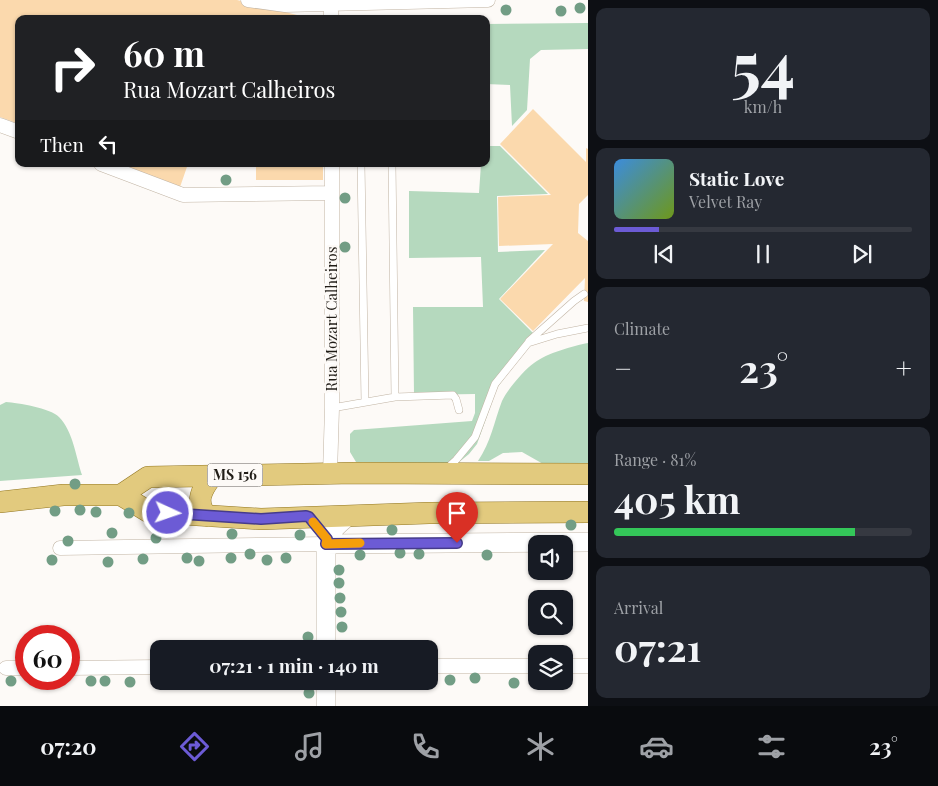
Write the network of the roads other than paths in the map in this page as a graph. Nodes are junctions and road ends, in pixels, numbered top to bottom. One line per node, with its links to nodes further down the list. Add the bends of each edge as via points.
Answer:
1 (248, 0): 3 (street, via 285,5)
2 (488, 0): 3 (street)
3 (331, 2): 4 (street)
4 (331, 15)
5 (0, 125): 6 (street)
6 (15, 131)
7 (109, 167): 11 (street, via 183,195)
8 (332, 167): 11 (street, Rua Mozart Calheiros)
9 (361, 167): 16 (lane)
10 (392, 167): 15 (lane)
11 (332, 193): 17 (street, Rua Mozart Calheiros)
12 (584, 294): 14 (lane)
13 (588, 328): 14 (lane)
14 (528, 343): 19 (lane, via 495,384 475,437)
15 (395, 398): 16 (lane); 18 (lane, via 452,395)
16 (364, 402): 17 (lane)
17 (332, 408): 20 (street, Rua Mozart Calheiros)
18 (459, 410)
19 (441, 473): 20 (main road, MS 156); 21 (main road)
20 (330, 474): 22 (main road, MS 156)
21 (588, 474)
22 (212, 476): 23 (main road, MS 156, via 148,477); 26 (main road, via 200,498)
23 (121, 495): 24 (main road, via 63,495); 26 (main road, via 149,512)
24 (0, 502)
25 (588, 512): 27 (main road)
26 (207, 516): 28 (main road)
27 (348, 516): 28 (main road); 29 (main road)
28 (309, 517): 29 (main road)
29 (327, 541): 30 (main road); 31 (street); 32 (main road)
30 (588, 542)
31 (60, 548)
32 (326, 640)
33 (438, 666): 34 (street)
34 (528, 666)
35 (573, 666): 36 (street)
36 (588, 666)
37 (150, 667): 40 (street)
38 (6, 668): 39 (street)
39 (15, 668)
40 (80, 668)
41 (326, 690): 42 (main road)
42 (326, 706)

